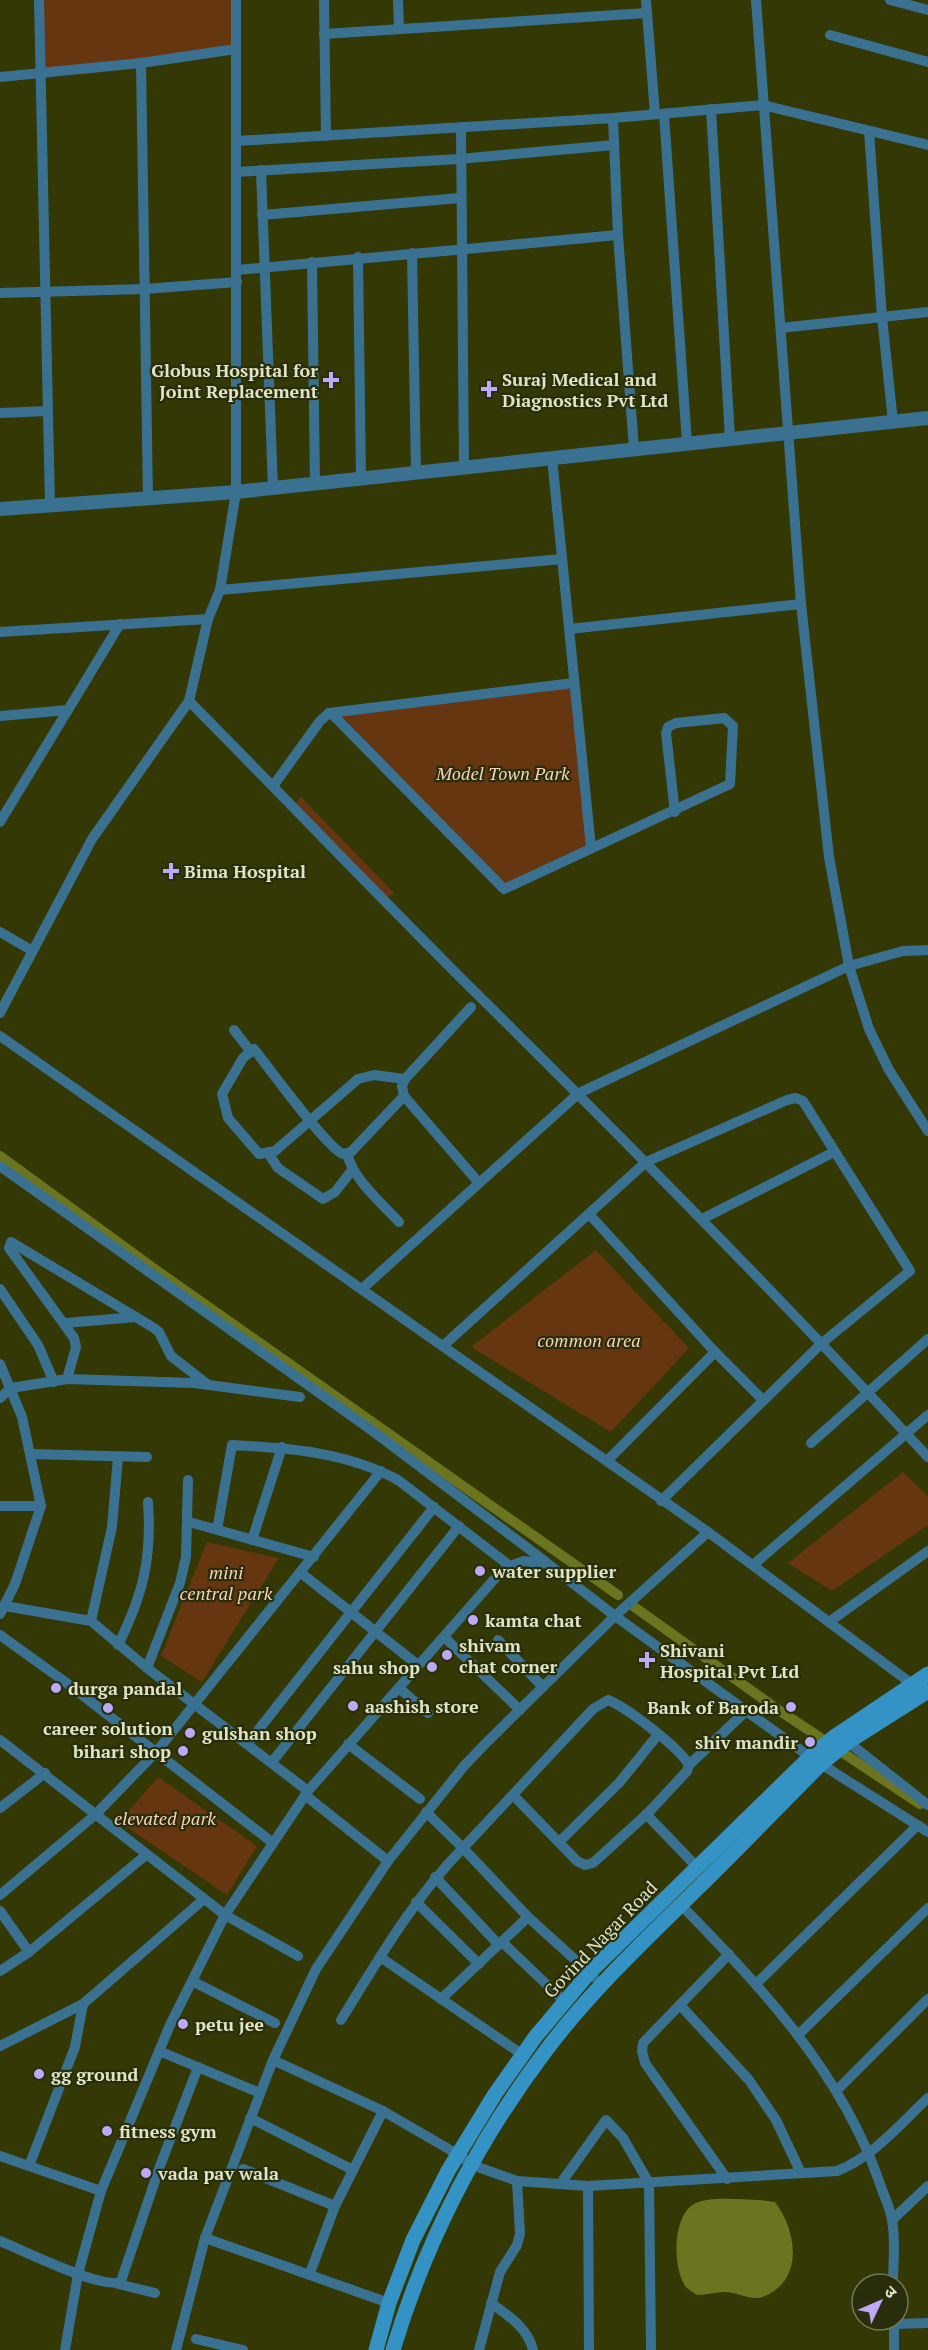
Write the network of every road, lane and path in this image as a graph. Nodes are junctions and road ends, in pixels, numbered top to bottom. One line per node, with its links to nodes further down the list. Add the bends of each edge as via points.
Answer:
1 (39, 0): 16 (street)
2 (236, 0): 13 (street)
3 (324, 0): 11 (street)
4 (398, 0): 10 (street)
5 (646, 0): 9 (street)
6 (756, 0): 18 (street)
7 (890, 0): 8 (street)
8 (928, 10)
9 (647, 14): 10 (street); 20 (street)
10 (399, 29): 11 (street)
11 (324, 34): 24 (street)
12 (830, 35): 14 (street)
13 (236, 49): 15 (street); 25 (street)
14 (928, 62)
15 (141, 63): 16 (street); 41 (street)
16 (40, 71): 17 (street); 42 (street)
17 (0, 77)
18 (764, 105): 19 (street); 23 (street); 46 (street)
19 (711, 109): 20 (street); 52 (street)
20 (660, 114): 21 (street); 53 (street)
21 (613, 118): 22 (street); 27 (street)
22 (460, 127): 24 (street); 28 (street)
23 (869, 131): 26 (street); 45 (street)
24 (326, 135): 25 (street)
25 (236, 141): 30 (street)
26 (928, 145)
27 (614, 146): 28 (street); 33 (street)
28 (459, 159): 29 (street); 31 (street)
29 (261, 170): 30 (street); 32 (street)
30 (236, 171): 39 (street)
31 (460, 198): 32 (street); 34 (street)
32 (262, 215): 38 (street)
33 (618, 235): 34 (street); 54 (street)
34 (460, 249): 35 (street); 56 (street)
35 (412, 253): 36 (street); 57 (street)
36 (358, 257): 37 (street); 58 (street)
37 (312, 262): 38 (street); 59 (street)
38 (263, 267): 39 (street); 60 (street)
39 (237, 270): 40 (street)
40 (237, 282): 41 (street); 61 (street)
41 (144, 289): 42 (street); 62 (street)
42 (45, 292): 43 (street); 47 (street)
43 (0, 293)
44 (928, 312): 45 (street)
45 (882, 317): 46 (street); 50 (street)
46 (781, 328): 51 (street)
47 (48, 411): 48 (street); 63 (street)
48 (0, 413)
49 (928, 418): 50 (street)
50 (893, 422): 51 (street)
51 (789, 432): 52 (street); 67 (street)
52 (730, 439): 53 (street)
53 (687, 444): 54 (street)
54 (634, 449): 55 (street)
55 (552, 458): 56 (street); 65 (street)
56 (464, 468): 57 (street)
57 (416, 473): 58 (street)
58 (361, 479): 59 (street)
59 (315, 484): 60 (street)
60 (273, 488): 61 (street)
61 (236, 492): 62 (street); 66 (street)
62 (148, 498): 63 (street)
63 (50, 505): 64 (street)
64 (0, 509)
65 (562, 559): 66 (street); 70 (street)
66 (220, 590): 68 (street)
67 (801, 604): 70 (street); 84 (street, via 829,857)
68 (208, 619): 69 (street); 73 (street)
69 (120, 624): 71 (street); 74 (street)
70 (569, 629): 72 (street)
71 (0, 632)
72 (574, 683): 75 (street); 80 (street)
73 (189, 701): 77 (street); 82 (street, via 92,839)
74 (68, 710): 76 (street); 79 (street)
75 (329, 713): 77 (street, via 312,730); 80 (street, via 504,889)
76 (0, 716)
77 (273, 786): 91 (street, via 478,996)
78 (675, 812): 78 (street, via 668,727 724,718 730,721 730,784); 80 (street)
79 (1, 820)
80 (591, 848)
81 (0, 932): 82 (street)
82 (31, 950): 86 (street)
83 (928, 950): 84 (street, via 903,951)
84 (849, 966): 91 (street); 94 (street, via 869,1029 889,1070)
85 (471, 1007): 90 (street)
86 (0, 1013)
87 (234, 1030): 89 (street)
88 (0, 1036): 108 (street)
89 (251, 1052): 93 (street, via 254,1049); 95 (street, via 243,1058 222,1094 228,1118 259,1155)
90 (405, 1079): 92 (street); 93 (street, via 374,1075 358,1079)
91 (579, 1093): 98 (street); 101 (street)
92 (404, 1096): 97 (street); 101 (street)
93 (311, 1120): 95 (street, via 275,1151); 97 (street, via 337,1151)
94 (928, 1131)
95 (268, 1152): 100 (street, via 278,1168 323,1199 335,1192)
96 (834, 1152): 98 (street, via 802,1101 796,1098); 103 (street); 112 (street, via 910,1271)
97 (347, 1154): 100 (street)
98 (646, 1162): 102 (street); 103 (street)
99 (0, 1166): 147 (street, via 374,1432)
100 (353, 1169): 104 (street)
101 (480, 1183): 108 (street)
102 (589, 1214): 113 (street); 114 (street)
103 (702, 1219): 112 (street)
104 (399, 1222)
105 (0, 1234): 106 (street)
106 (9, 1244): 109 (street, via 15,1242); 110 (street)
107 (0, 1288): 117 (street, via 38,1345)
108 (363, 1288): 113 (street)
109 (136, 1317): 110 (street); 118 (street, via 159,1332 171,1356)
110 (65, 1323): 116 (street, via 76,1347)
111 (928, 1339): 120 (street)
112 (822, 1343): 120 (street); 123 (street)
113 (444, 1346): 132 (street)
114 (716, 1352): 123 (street); 132 (street)
115 (0, 1364): 119 (street)
116 (67, 1379): 117 (street); 118 (street)
117 (54, 1382): 119 (street)
118 (207, 1384): 121 (street)
119 (12, 1388): 122 (street); 128 (street)
120 (867, 1391): 125 (street); 126 (street)
121 (300, 1397)
122 (0, 1398)
123 (763, 1400): 135 (street)
124 (928, 1415): 125 (street)
125 (905, 1433): 131 (street); 148 (street)
126 (811, 1443)
127 (282, 1447): 133 (street, via 309,1450); 142 (street, via 232,1445); 144 (street)
128 (30, 1454): 129 (street); 138 (street)
129 (118, 1457): 130 (street); 154 (street, via 112,1527)
130 (147, 1457)
131 (928, 1457)
132 (606, 1461): 135 (street)
133 (381, 1471): 139 (street); 146 (street)
134 (188, 1480): 140 (street)
135 (661, 1501): 143 (street)
136 (148, 1502): 160 (street, via 148,1564 141,1593)
137 (0, 1506): 138 (street)
138 (41, 1506): 151 (street, via 15,1584)
139 (434, 1507): 141 (street); 152 (street)
140 (189, 1522): 142 (street); 162 (street, via 180,1583)
141 (459, 1526): 149 (street); 156 (street)
142 (217, 1530): 144 (street)
143 (708, 1532): 148 (street); 153 (street)
144 (252, 1540): 146 (street)
145 (928, 1551): 155 (street)
146 (314, 1557): 150 (street)
147 (548, 1564): 149 (street, via 534,1560); 153 (street)
148 (753, 1565): 155 (street)
149 (510, 1566): 158 (street)
150 (301, 1573): 152 (street); 167 (street)
151 (2, 1610): 154 (street)
152 (350, 1612): 156 (street); 174 (street)
153 (615, 1616): 164 (street); 169 (street)
154 (91, 1622): 160 (street)
155 (829, 1622): 166 (street)
156 (375, 1631): 161 (street); 178 (street)
157 (0, 1635): 176 (street)
158 (444, 1637): 161 (street); 168 (street)
159 (498, 1640): 164 (street)
160 (118, 1645): 162 (street)
161 (418, 1665): 165 (street)
162 (147, 1668): 167 (street)
163 (928, 1674): 166 (main road)
164 (543, 1687): 168 (street)
165 (399, 1688): 170 (street); 175 (street)
166 (921, 1690): 173 (main road)
167 (196, 1703): 174 (street); 176 (street)
168 (520, 1710): 186 (street, via 464,1766)
169 (746, 1712): 177 (street); 179 (street)
170 (428, 1713)
171 (657, 1736): 179 (street); 182 (street, via 621,1705 608,1700 600,1703); 191 (street, via 619,1783)
172 (0, 1740): 180 (street)
173 (842, 1742): 177 (main road); 184 (street)
174 (248, 1743): 178 (street)
175 (348, 1744): 181 (street); 183 (street)
176 (157, 1751): 188 (street); 192 (street)
177 (820, 1757): 189 (street); 196 (main road, Govind Nagar Road); 201 (main road, Govind Nagar Road)
178 (272, 1762): 181 (street)
179 (689, 1765): 187 (street)
180 (45, 1773): 185 (street); 188 (street)
181 (307, 1793): 192 (street); 195 (street)
182 (513, 1795): 191 (street); 193 (street)
183 (420, 1799)
184 (928, 1805)
185 (0, 1808)
186 (426, 1812): 193 (street); 195 (street)
187 (646, 1814): 191 (street, via 592,1863 577,1861); 196 (street)
188 (95, 1815): 194 (street); 198 (street)
189 (918, 1825): 190 (street); 216 (street)
190 (928, 1832)
191 (560, 1842)
192 (273, 1843): 204 (street)
193 (463, 1848): 197 (street); 205 (street)
194 (146, 1855): 199 (street); 207 (street)
195 (388, 1861): 228 (street, via 316,1970)
196 (697, 1867): 213 (main road, Govind Nagar Road)
197 (435, 1877): 200 (street); 206 (street)
198 (0, 1895)
199 (204, 1899): 204 (street); 220 (street)
200 (416, 1902): 210 (street); 211 (street)
201 (681, 1905): 208 (street); 215 (main road, Govind Nagar Road)
202 (928, 1908): 224 (street)
203 (0, 1911): 207 (street)
204 (225, 1915): 209 (street); 214 (street)
205 (528, 1917): 206 (street); 213 (street)
206 (500, 1943): 211 (street); 219 (street)
207 (29, 1952): 212 (street)
208 (729, 1954): 216 (street); 221 (street)
209 (298, 1956)
210 (380, 1957): 217 (street); 222 (street)
211 (478, 1964): 217 (street)
212 (0, 1971)
213 (589, 1973): 215 (street); 219 (main road, Govind Nagar Road)
214 (192, 1981): 223 (street); 226 (street)
215 (602, 1984): 238 (main road, Govind Nagar Road, via 508,2103)
216 (756, 1984): 224 (street)
217 (441, 1999): 227 (street)
218 (928, 1999): 230 (street)
219 (565, 2002): 227 (main road, Govind Nagar Road)
220 (83, 2004): 225 (street); 239 (street, via 75,2047)
221 (680, 2005): 242 (street, via 749,2080 776,2120); 243 (street, via 643,2043 643,2057)
222 (341, 2020)
223 (274, 2023)
224 (799, 2034): 230 (street)
225 (0, 2046)
226 (159, 2051): 229 (street); 249 (street)
227 (524, 2055): 236 (main road, Govind Nagar Road, via 495,2094)
228 (273, 2060): 231 (street); 233 (street)
229 (198, 2067): 231 (street); 257 (street, via 160,2166 126,2272)
230 (837, 2090): 235 (street)
231 (260, 2093): 234 (street)
232 (928, 2098): 235 (street)
233 (383, 2111): 236 (street); 241 (street)
234 (250, 2118): 241 (street); 252 (street)
235 (869, 2153): 242 (street, via 837,2171); 251 (street)
236 (459, 2155): 238 (street); 259 (main road, Govind Nagar Road, via 413,2240)
237 (0, 2156): 239 (street)
238 (472, 2165): 244 (street); 269 (main road, Govind Nagar Road, via 461,2179 430,2244)
239 (29, 2166): 249 (street)
240 (243, 2169): 250 (street)
241 (353, 2170): 250 (street)
242 (801, 2173): 243 (street)
243 (728, 2179): 246 (street)
244 (517, 2181): 245 (street); 260 (street, via 520,2234 500,2272)
245 (561, 2183): 246 (street, via 606,2120 623,2138); 247 (street)
246 (649, 2183): 247 (street); 273 (street)
247 (588, 2186): 272 (street)
248 (928, 2186): 251 (street)
249 (101, 2191): 255 (street)
250 (334, 2206): 256 (street)
251 (892, 2220): 254 (street)
252 (205, 2238): 256 (street); 266 (street)
253 (0, 2241): 255 (street)
254 (893, 2272)
255 (78, 2274): 257 (street); 265 (street)
256 (310, 2274): 259 (street)
257 (118, 2284): 258 (street)
258 (155, 2293)
259 (389, 2302): 268 (main road, Govind Nagar Road)
260 (491, 2303): 270 (street); 271 (street, via 522,2328 531,2339)
261 (910, 2322): 262 (street)
262 (928, 2323)
263 (894, 2332): 274 (street)
264 (196, 2339): 267 (street)
265 (65, 2350)
266 (176, 2350)
267 (243, 2350)
268 (376, 2350)
269 (393, 2350)
270 (479, 2350)
271 (533, 2350)
272 (589, 2350)
273 (651, 2350)
274 (894, 2350)

